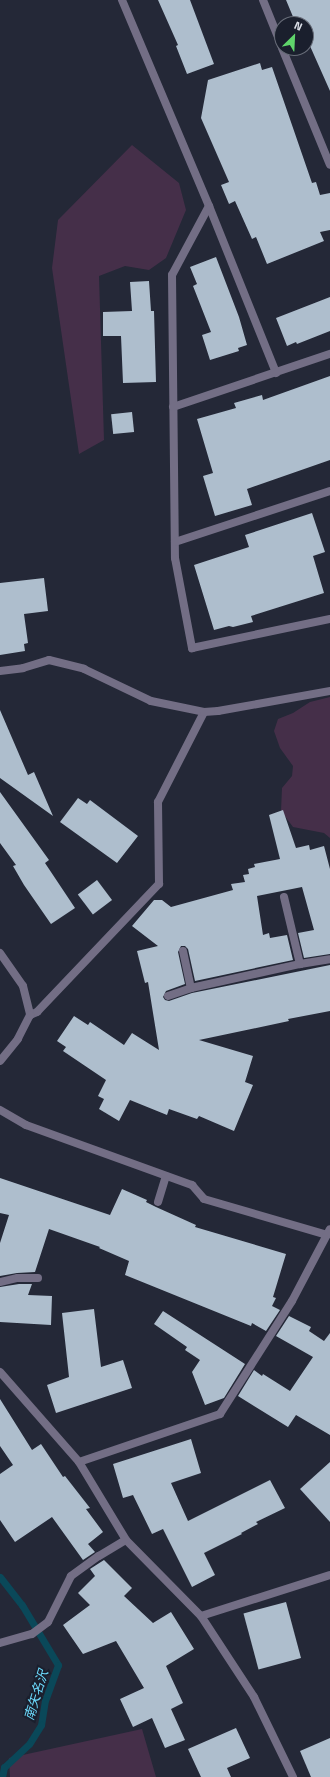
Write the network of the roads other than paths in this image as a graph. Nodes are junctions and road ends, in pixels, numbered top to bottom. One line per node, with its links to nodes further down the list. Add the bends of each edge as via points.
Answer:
1 (122, 0): 6 (street)
2 (263, 0): 3 (street)
3 (274, 28)
4 (285, 56): 5 (street)
5 (330, 164)
6 (209, 206): 8 (street); 9 (street, via 172,275)
7 (330, 354): 8 (street)
8 (276, 374): 9 (street)
9 (174, 407): 11 (street)
10 (330, 491): 11 (street)
11 (175, 542): 12 (street, via 175,558 192,648)
12 (330, 619)
13 (0, 671): 15 (street, via 23,668 49,660 84,669 151,701)
14 (330, 692): 15 (street, via 218,712)
15 (204, 712): 23 (street, via 158,802 159,884 37,1012)
16 (284, 897): 20 (street)
17 (183, 951): 21 (street)
18 (0, 953): 23 (street, via 23,986)
19 (330, 959): 20 (street)
20 (300, 964): 21 (street)
21 (191, 988): 22 (street)
22 (168, 996)
23 (30, 1015): 24 (street, via 18,1039)
24 (0, 1061)
25 (0, 1110): 26 (street, via 26,1124)
26 (166, 1176): 27 (street); 28 (street, via 192,1185 204,1199)
27 (158, 1202)
28 (329, 1232): 32 (street, via 292,1301 220,1414)
29 (38, 1278): 30 (street, via 18,1278)
30 (0, 1282)
31 (0, 1372): 32 (street)
32 (79, 1462): 33 (street)
33 (126, 1540): 35 (street); 36 (street, via 71,1576 48,1622 32,1634)
34 (330, 1574): 35 (street)
35 (200, 1616): 37 (street, via 254,1697)
36 (0, 1643)
37 (293, 1777)

